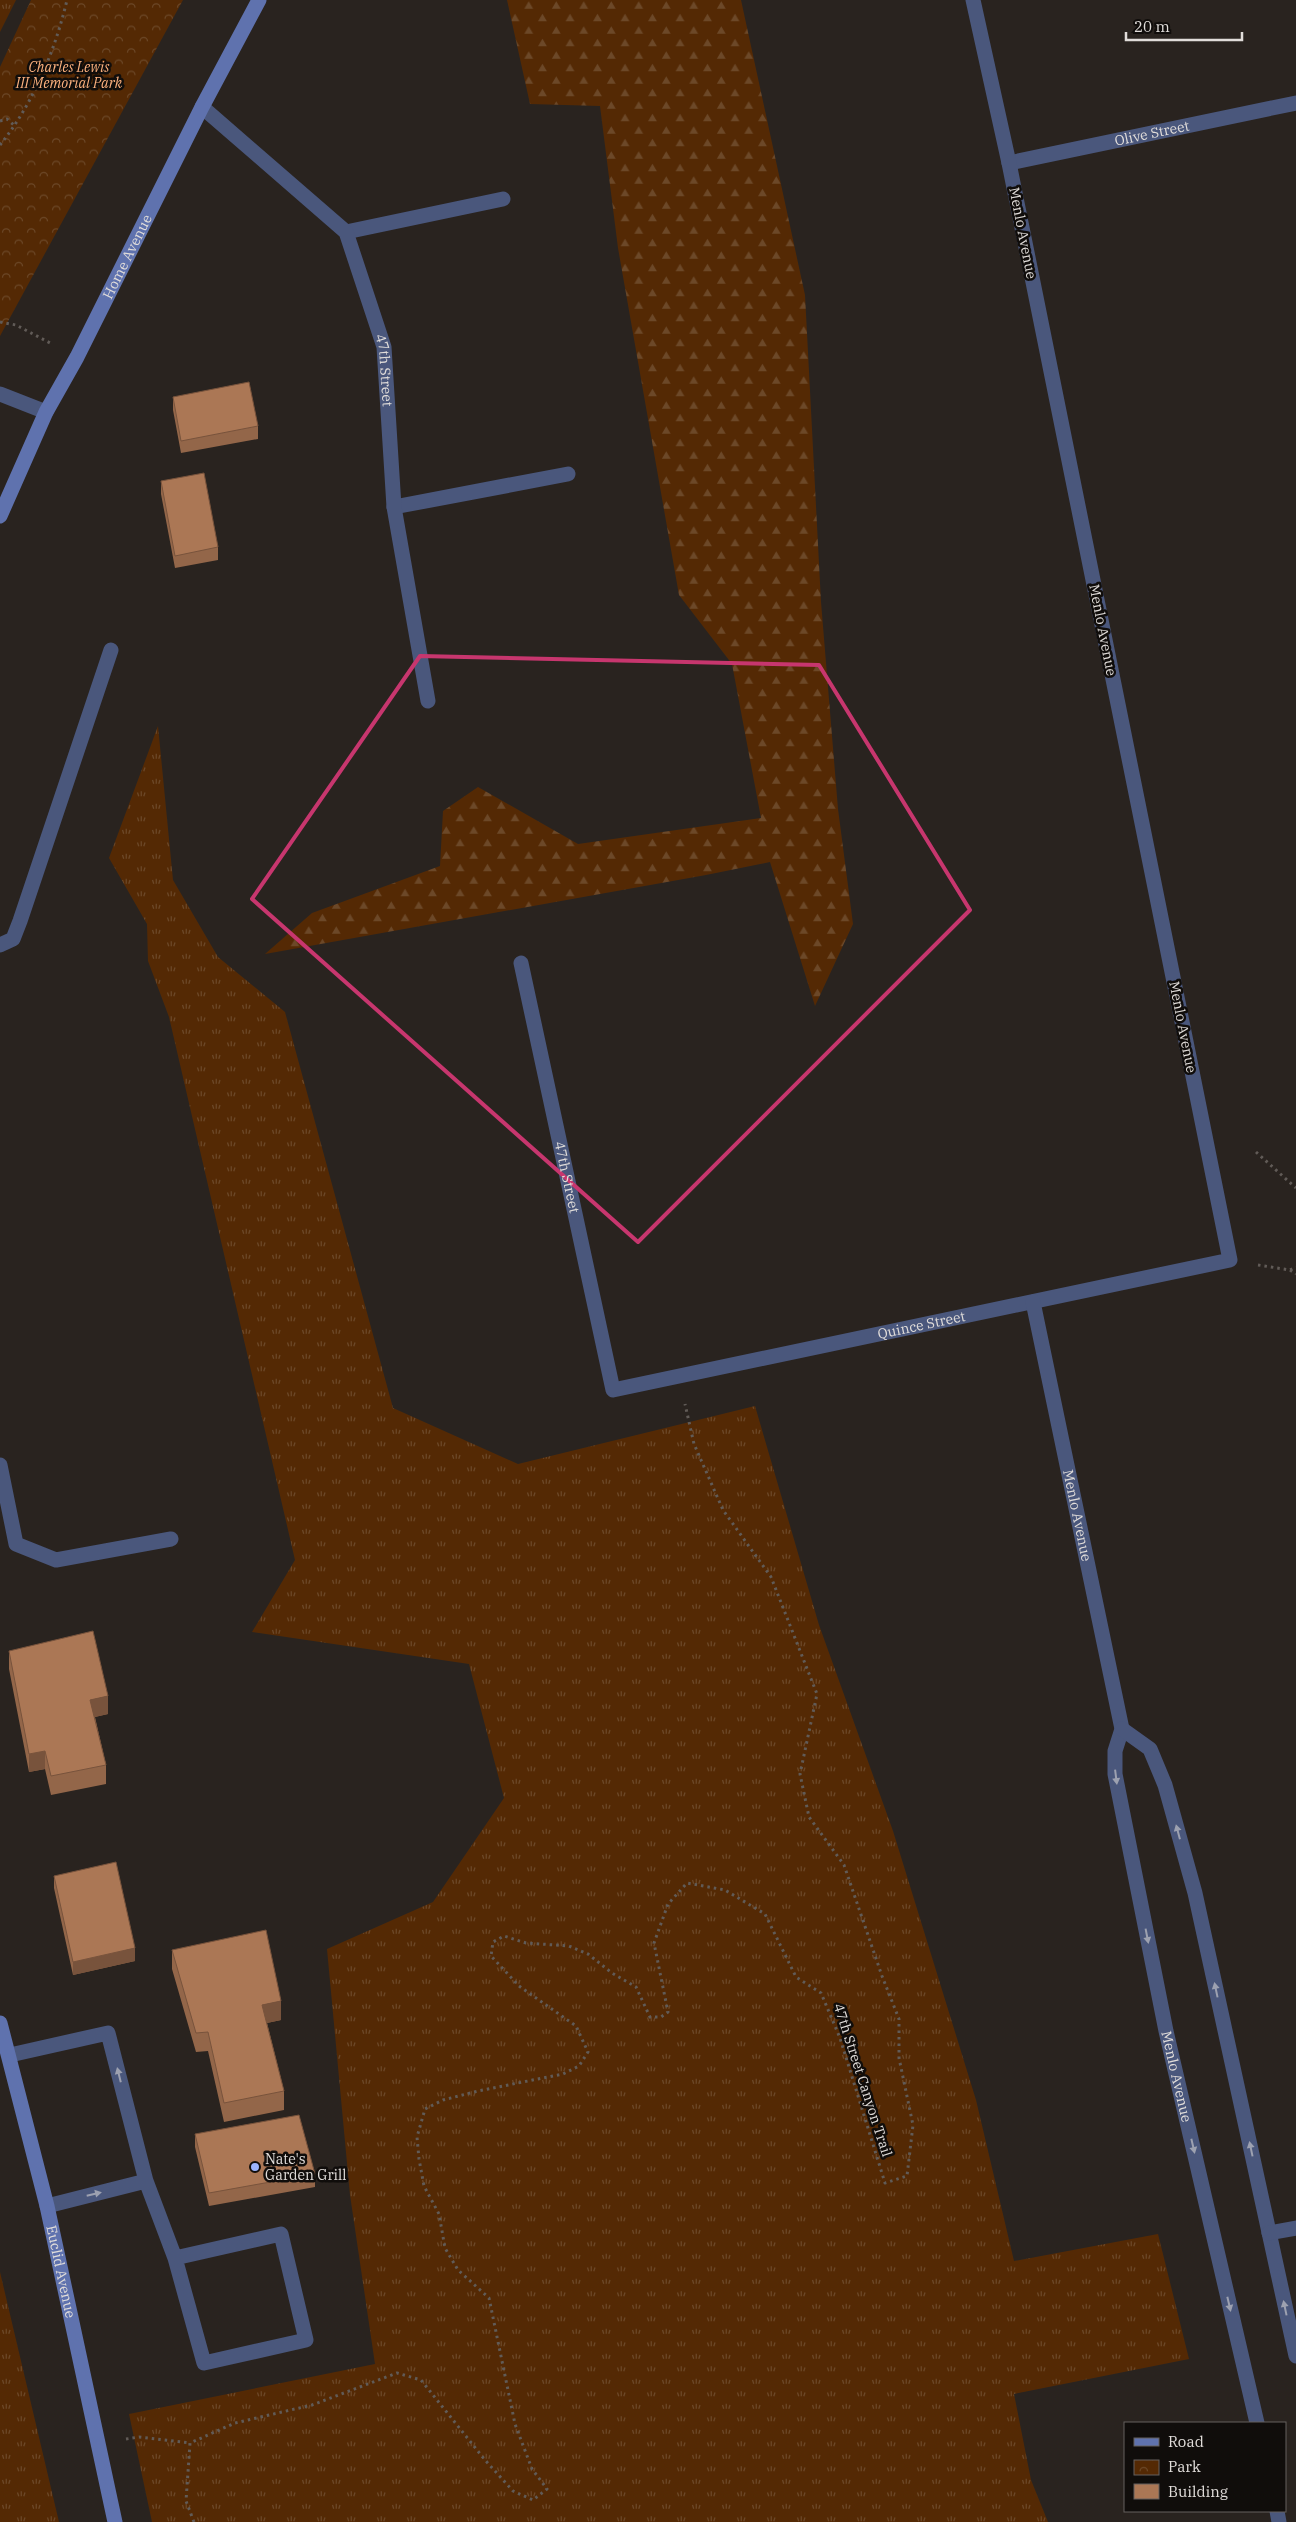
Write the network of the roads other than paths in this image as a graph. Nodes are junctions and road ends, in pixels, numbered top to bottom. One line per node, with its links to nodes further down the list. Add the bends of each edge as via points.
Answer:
1 (259, 0): 4 (main road, Home Avenue)
2 (973, 0): 5 (street, Menlo Avenue)
3 (1296, 104): 5 (street, Olive Street)
4 (202, 107): 7 (street); 9 (main road, Home Avenue, via 77,357)
5 (1009, 164): 17 (street, Menlo Avenue)
6 (503, 199): 7 (street)
7 (346, 232): 11 (street, 47th Street, via 384,347)
8 (0, 394): 9 (street)
9 (46, 412): 12 (main road, Home Avenue)
10 (568, 474): 11 (street)
11 (394, 507): 14 (street, 47th Street)
12 (0, 516)
13 (111, 650): 15 (street, via 20,921 13,939)
14 (428, 701)
15 (0, 945)
16 (521, 963): 19 (street, 47th Street)
17 (1230, 1260): 18 (street, Quince Street)
18 (1033, 1302): 19 (street, Quince Street); 22 (street, Menlo Avenue)
19 (614, 1390)
20 (0, 1465): 21 (street, via 16,1544 56,1560)
21 (172, 1539)
22 (1122, 1729): 28 (street, one-way to 22, via 1195,1893 1165,1785 1150,1749); 31 (street, Menlo Avenue, one-way to 31, via 1115,1751 1115,1774 1166,2031)
23 (0, 2023): 24 (main road, Euclid Avenue)
24 (10, 2055): 25 (street, one-way to 24, via 108,2032); 26 (main road, Euclid Avenue)
25 (146, 2181): 26 (street, one-way to 25); 29 (street)
26 (47, 2206): 32 (main road, Euclid Avenue)
27 (1296, 2228): 28 (street)
28 (1269, 2233): 30 (street, one-way to 28)
29 (175, 2258): 29 (street, via 204,2363 306,2340 282,2234)
30 (1296, 2356)
31 (1257, 2422)
32 (115, 2522)

